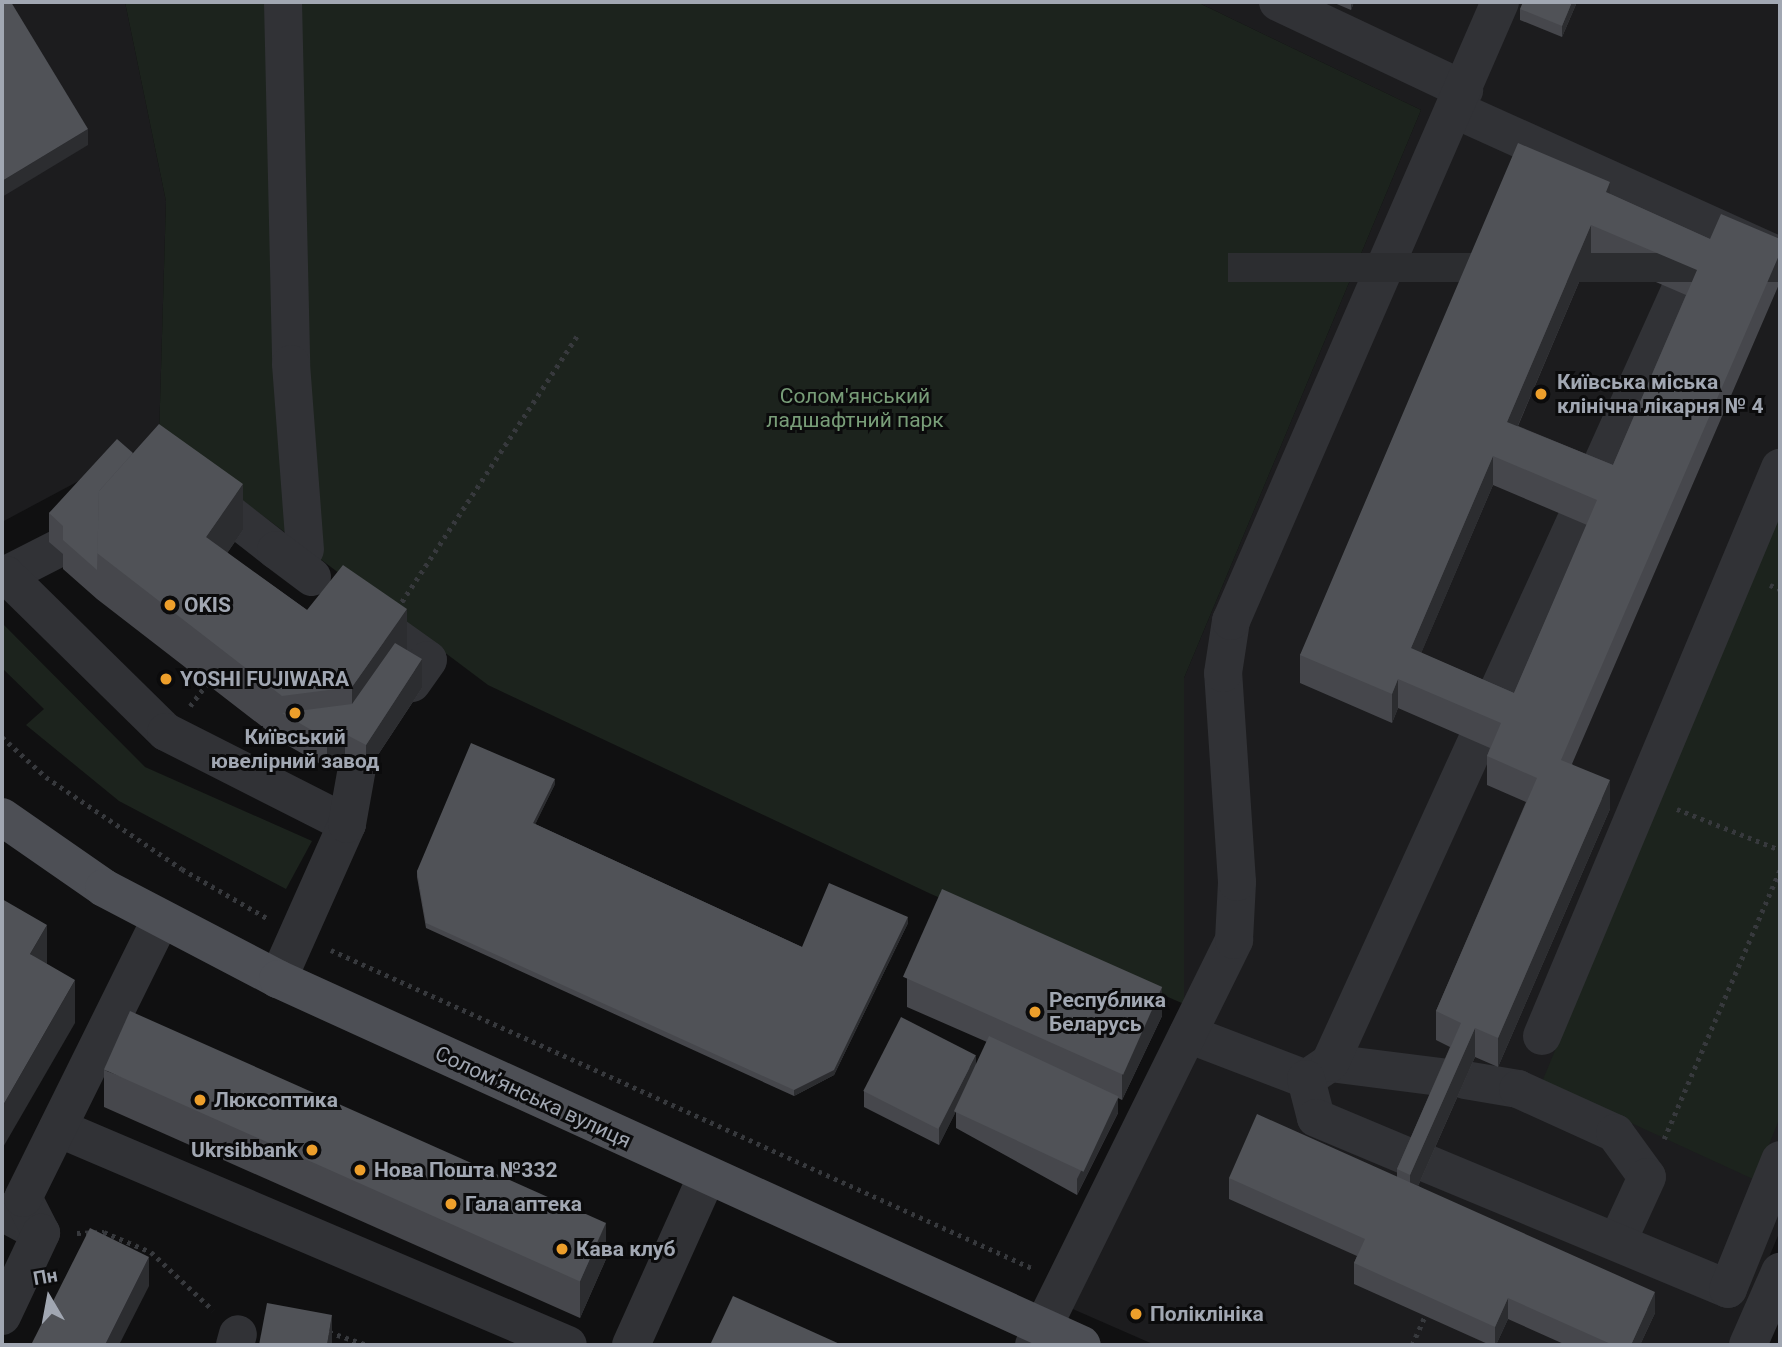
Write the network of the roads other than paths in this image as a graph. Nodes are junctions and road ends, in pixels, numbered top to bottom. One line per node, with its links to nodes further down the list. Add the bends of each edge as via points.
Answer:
1 (283, 2): 12 (lane)
2 (1278, 2): 4 (lane)
3 (1500, 2): 4 (lane)
4 (1460, 100): 5 (lane); 20 (lane, via 1231,621 1223,673 1237,882 1234,940)
5 (1710, 224): 6 (lane); 9 (lane)
6 (1780, 256)
7 (169, 467): 12 (lane)
8 (1780, 468): 21 (lane)
9 (1592, 486)
10 (1576, 520): 22 (lane)
11 (57, 549): 13 (lane)
12 (298, 558): 14 (lane, via 428,660)
13 (4, 576): 17 (lane, via 166,732)
14 (412, 682)
15 (357, 768): 17 (lane)
16 (2, 817): 18 (main road, Соломʼянська вулиця, via 104,888)
17 (347, 824): 19 (lane)
18 (161, 919): 19 (main road, Соломʼянська вулиця); 23 (lane)
19 (278, 979): 25 (main road, Соломʼянська вулиця)
20 (1188, 1034): 22 (lane); 31 (lane)
21 (1542, 1037)
22 (1318, 1071): 28 (lane, via 1316,1118); 28 (lane, via 1457,1079 1518,1089 1615,1133 1647,1177)
23 (58, 1128): 27 (lane, via 23,1198); 32 (lane)
24 (1780, 1160): 28 (lane, via 1728,1289)
25 (706, 1178): 31 (main road, Соломʼянська вулиця); 33 (lane)
26 (2, 1212): 27 (lane)
27 (41, 1233): 30 (lane)
28 (1618, 1240)
29 (1780, 1272): 35 (lane)
30 (2, 1316)
31 (1038, 1336): 34 (main road, Соломʼянська вулиця)
32 (568, 1345)
33 (631, 1345)
34 (1082, 1345)
35 (1748, 1345)

